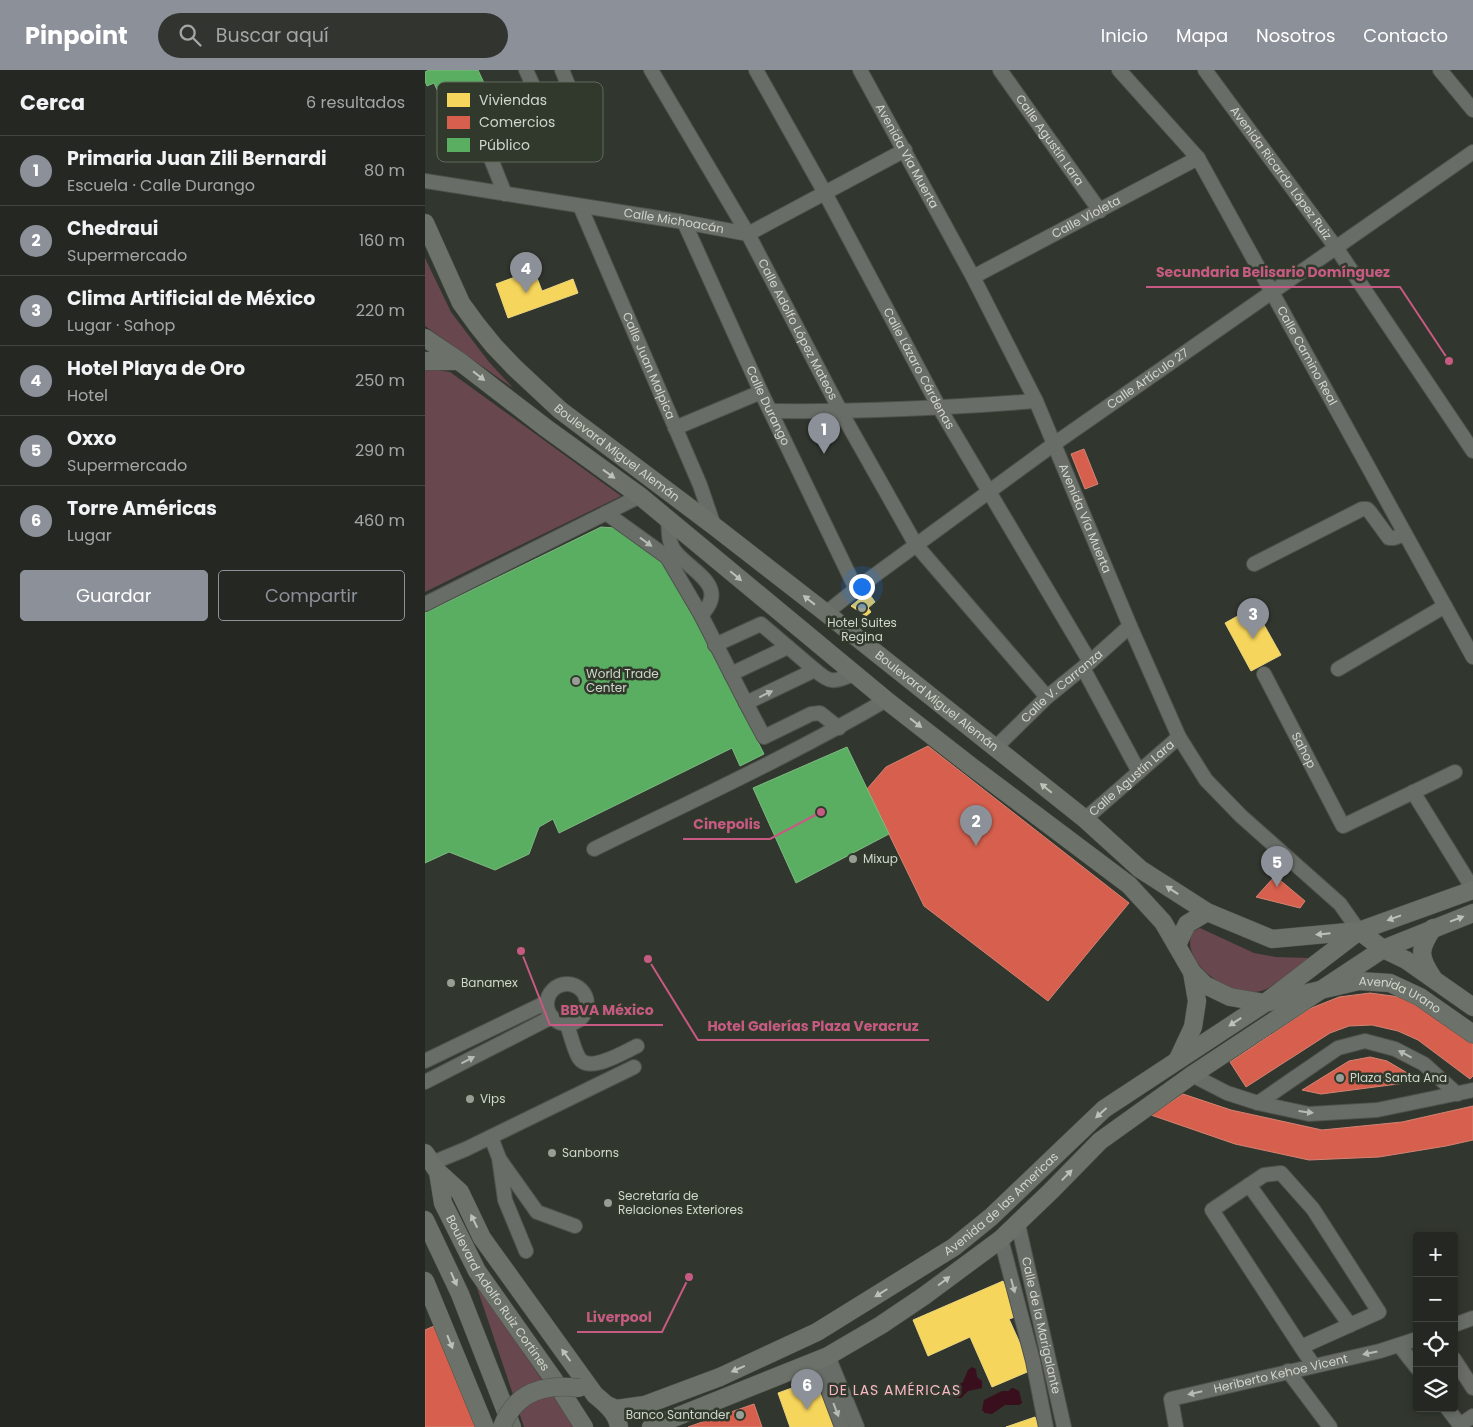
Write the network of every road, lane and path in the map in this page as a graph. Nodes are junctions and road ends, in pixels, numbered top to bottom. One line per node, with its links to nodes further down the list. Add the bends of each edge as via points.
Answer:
1 (526, 70): 10 (street)
2 (562, 70): 11 (street)
3 (651, 70): 24 (street, Calle Adolfo López Mateos)
4 (756, 70): 18 (street, Calle Lázaro Cárdenas)
5 (860, 70): 13 (street, Avenida Vía Muerta)
6 (1000, 70): 21 (street, Calle Agustín Lara)
7 (1119, 70): 15 (street, Calle Camino Real)
8 (1205, 70): 25 (street, Avenida Ricardo López Ruiz)
9 (1440, 70): 12 (street)
10 (531, 82)
11 (567, 82)
12 (1473, 110)
13 (905, 150): 18 (street); 26 (street, Avenida Vía Muerta)
14 (1473, 152): 25 (street, Calle Artículo 27)
15 (1198, 158): 21 (street, Calle Violeta); 27 (street, Calle Camino Real)
16 (492, 162): 19 (street)
17 (425, 181): 19 (street, Calle Michoacán)
18 (825, 193): 24 (street); 33 (street, Calle Lázaro Cárdenas)
19 (505, 194): 20 (street, Calle Michoacán)
20 (580, 206): 22 (street, Calle Michoacán); 36 (street, Calle Juan Malpica)
21 (1100, 211): 26 (street, Calle Violeta)
22 (684, 222): 24 (street, Calle Michoacán); 31 (street, Calle Durango)
23 (425, 223): 43 (main road, Boulevard Miguel Alemán, via 461,303 501,354 559,410)
24 (748, 234): 35 (street, Calle Adolfo López Mateos)
25 (1337, 249): 27 (street, Calle Artículo 27); 38 (street, Avenida Ricardo López Ruiz)
26 (973, 277): 32 (street, Avenida Vía Muerta)
27 (1273, 292): 37 (street, Calle Artículo 27); 44 (street, Calle Camino Real)
28 (425, 338): 30 (main road, Boulevard Miguel Alemán)
29 (425, 360): 30 (main road)
30 (459, 361): 40 (main road, Boulevard Miguel Alemán, one-way to 40)
31 (761, 392): 34 (street, Calle Durango); 36 (street)
32 (1036, 401): 33 (street); 37 (street, Avenida Vía Muerta)
33 (940, 409): 35 (street); 39 (street, Calle Lázaro Cárdenas)
34 (771, 411): 35 (street); 47 (street, Calle Durango)
35 (841, 412): 45 (street, Calle Adolfo López Mateos)
36 (675, 428): 43 (street, Calle Juan Malpica, via 701,485)
37 (1054, 444): 39 (street, Calle Artículo 27); 52 (street, Avenida Vía Muerta)
38 (1473, 450)
39 (989, 491): 45 (street, Calle Artículo 27); 56 (street, Calle Lázaro Cárdenas)
40 (640, 496): 41 (street); 42 (main road, Boulevard Miguel Alemán)
41 (606, 513): 48 (street); 51 (street, one-way to 51, via 667,557)
42 (668, 520): 51 (street, via 670,543 675,551 708,582 711,598); 60 (main road, Boulevard Miguel Alemán, one-way to 60)
43 (714, 526): 50 (main road, Boulevard Miguel Alemán, one-way to 43)
44 (1405, 534): 46 (street, via 1389,538 1367,508); 49 (street, Calle Camino Real)
45 (917, 545): 47 (street, Calle Artículo 27); 62 (street, Calle Adolfo López Mateos)
46 (1254, 564)
47 (856, 589): 50 (street, Calle Artículo 27)
48 (425, 604)
49 (1445, 606): 55 (street, Calle Camino Real); 58 (street)
50 (826, 613): 67 (main road, Boulevard Miguel Alemán)
51 (701, 615): 53 (street)
52 (1131, 626): 56 (street, Calle V. Carranza); 66 (street, Avenida Vía Muerta)
53 (715, 644): 54 (street, via 761,624); 59 (street)
54 (788, 647): 57 (street); 59 (street)
55 (1473, 657)
56 (1087, 665): 62 (street, Calle V. Carranza); 68 (street, Calle Lázaro Cárdenas)
57 (815, 670): 60 (street, via 825,679 835,681); 64 (street, one-way to 57)
58 (1338, 670)
59 (731, 674): 64 (street)
60 (854, 674): 63 (main road, Boulevard Miguel Alemán)
61 (1264, 674): 70 (street, Sahop, via 1343,826)
62 (1047, 697): 67 (street, Calle V. Carranza)
63 (886, 700): 65 (street); 78 (main road, Boulevard Miguel Alemán, one-way to 78, via 1129,885 1163,922)
64 (746, 703): 65 (street, via 764,737 811,714 820,713)
65 (839, 728): 72 (street)
66 (1179, 737): 68 (street, Calle Agustín Lara); 77 (street, Avenida Vía Muerta, via 1207,780 1241,816 1340,904)
67 (995, 748): 71 (main road, Boulevard Miguel Alemán, one-way to 67)
68 (1139, 772): 71 (street, Calle Agustín Lara)
69 (1455, 772): 70 (street)
70 (1413, 792): 73 (street)
71 (1085, 819): 74 (main road, Boulevard Miguel Alemán, one-way to 71, via 1141,869)
72 (594, 849)
73 (1473, 890): 77 (main road, one-way to 77)
74 (1207, 912): 77 (main road, Boulevard Miguel Alemán, one-way to 74, via 1272,939); 78 (main road, via 1187,924)
75 (1473, 913): 76 (main road, Avenida de las Americas, one-way to 75)
76 (1433, 928): 79 (main road, Avenida de las Americas); 81 (main road, via 1421,951 1424,965)
77 (1359, 931): 79 (main road); 84 (main road, Avenida de las Americas)
78 (1177, 945): 80 (main road, Boulevard Miguel Alemán)
79 (1383, 949): 81 (main road, Avenida Urano); 82 (main road, Avenida de las Americas)
80 (1192, 972): 84 (main road, Boulevard Miguel Alemán, via 1205,985 1230,997); 91 (main road, via 1197,1001 1193,1027)
81 (1435, 980): 85 (main road, Avenida Urano)
82 (1321, 989): 84 (main road, Boulevard Miguel Alemán); 88 (main road, Avenida Urano, via 1359,981 1390,983 1419,997); 92 (main road, Avenida de las Americas)
83 (547, 1002): 86 (street); 87 (street, via 561,985 572,985 581,991 586,1001 585,1012 578,1020); 93 (street)
84 (1265, 1003): 89 (main road, Avenida de las Americas, one-way to 89)
85 (1473, 1007)
86 (552, 1017): 87 (street); 96 (street, one-way to 86)
87 (567, 1024): 90 (street, via 579,1058 586,1064 595,1065)
88 (1473, 1034)
89 (1204, 1043): 91 (main road, Avenida de las Americas); 92 (main road)
90 (637, 1046)
91 (1178, 1059): 109 (main road, Avenida de las Americas, one-way to 109, via 1104,1109 991,1217 954,1247)
92 (1215, 1059): 95 (main road, Avenida de las Americas)
93 (425, 1061)
94 (634, 1067): 100 (street)
95 (1191, 1074): 99 (street, via 1227,1093); 105 (main road, Avenida de las Americas, one-way to 95, via 1100,1141)
96 (425, 1082)
97 (1473, 1090): 98 (street)
98 (1457, 1094): 99 (street, one-way to 98, via 1309,1114 1377,1110); 99 (street, one-way to 99, via 1424,1064 1395,1049 1365,1041 1338,1048)
99 (1259, 1103)
100 (491, 1137): 101 (street); 102 (street)
101 (499, 1158): 106 (street, via 537,1212); 108 (street, via 505,1200)
102 (432, 1163): 126 (main road, one-way to 102, via 482,1238 460,1192); 132 (main road, Boulevard Adolfo Ruiz Cortines, via 443,1203 477,1271)
103 (1249, 1185): 114 (street); 114 (street, via 1264,1175 1281,1173 1313,1209 1379,1312); 117 (street, via 1212,1210)
104 (425, 1220): 131 (main road, Boulevard Adolfo Ruiz Cortines, one-way to 131, via 460,1294)
105 (1018, 1224): 107 (main road, Avenida de las Americas); 118 (street, Calle de la Marigalante)
106 (575, 1226)
107 (1001, 1239): 111 (main road, Avenida de las Americas, one-way to 107); 120 (street, Calle de la Marigalante, one-way to 120)
108 (526, 1251)
109 (910, 1274): 111 (main road); 126 (main road, Avenida de las Americas, one-way to 126, via 817,1332 729,1373 645,1405 616,1409)
110 (425, 1283): 129 (main road, one-way to 129)
111 (925, 1296): 119 (main road, Avenida de las Americas)
112 (1473, 1318): 113 (street)
113 (1458, 1324)
114 (1350, 1325): 117 (street)
115 (1413, 1340): 116 (street, Heriberto Kehoe Vicent)
116 (1399, 1345): 122 (street, Heriberto Kehoe Vicent, one-way to 122); 123 (street)
117 (1301, 1347): 122 (street)
118 (1049, 1358): 120 (street); 138 (street, Calle de la Marigalante)
119 (823, 1359): 134 (main road, Avenida de las Americas); 135 (street, one-way to 135); 136 (street)
120 (1033, 1361): 137 (street, Calle de la Marigalante)
121 (1458, 1365): 125 (street)
122 (1314, 1366): 124 (street, Heriberto Kehoe Vicent)
123 (1416, 1367)
124 (1288, 1371): 139 (street, Heriberto Kehoe Vicent, one-way to 139, via 1171,1399); 140 (street)
125 (1473, 1388)
126 (594, 1396): 130 (main road, Avenida de las Americas, bridge, via 562,1385 545,1387 529,1393 516,1404 505,1417); 133 (main road, via 619,1422)
127 (1450, 1412): 128 (street, via 1459,1425)
128 (1473, 1416)
129 (485, 1427)
130 (502, 1427)
131 (512, 1427)
132 (584, 1427)
133 (619, 1427)
134 (651, 1427)
135 (842, 1427)
136 (857, 1427)
137 (1047, 1427)
138 (1064, 1427)
139 (1176, 1427)
140 (1329, 1427)

